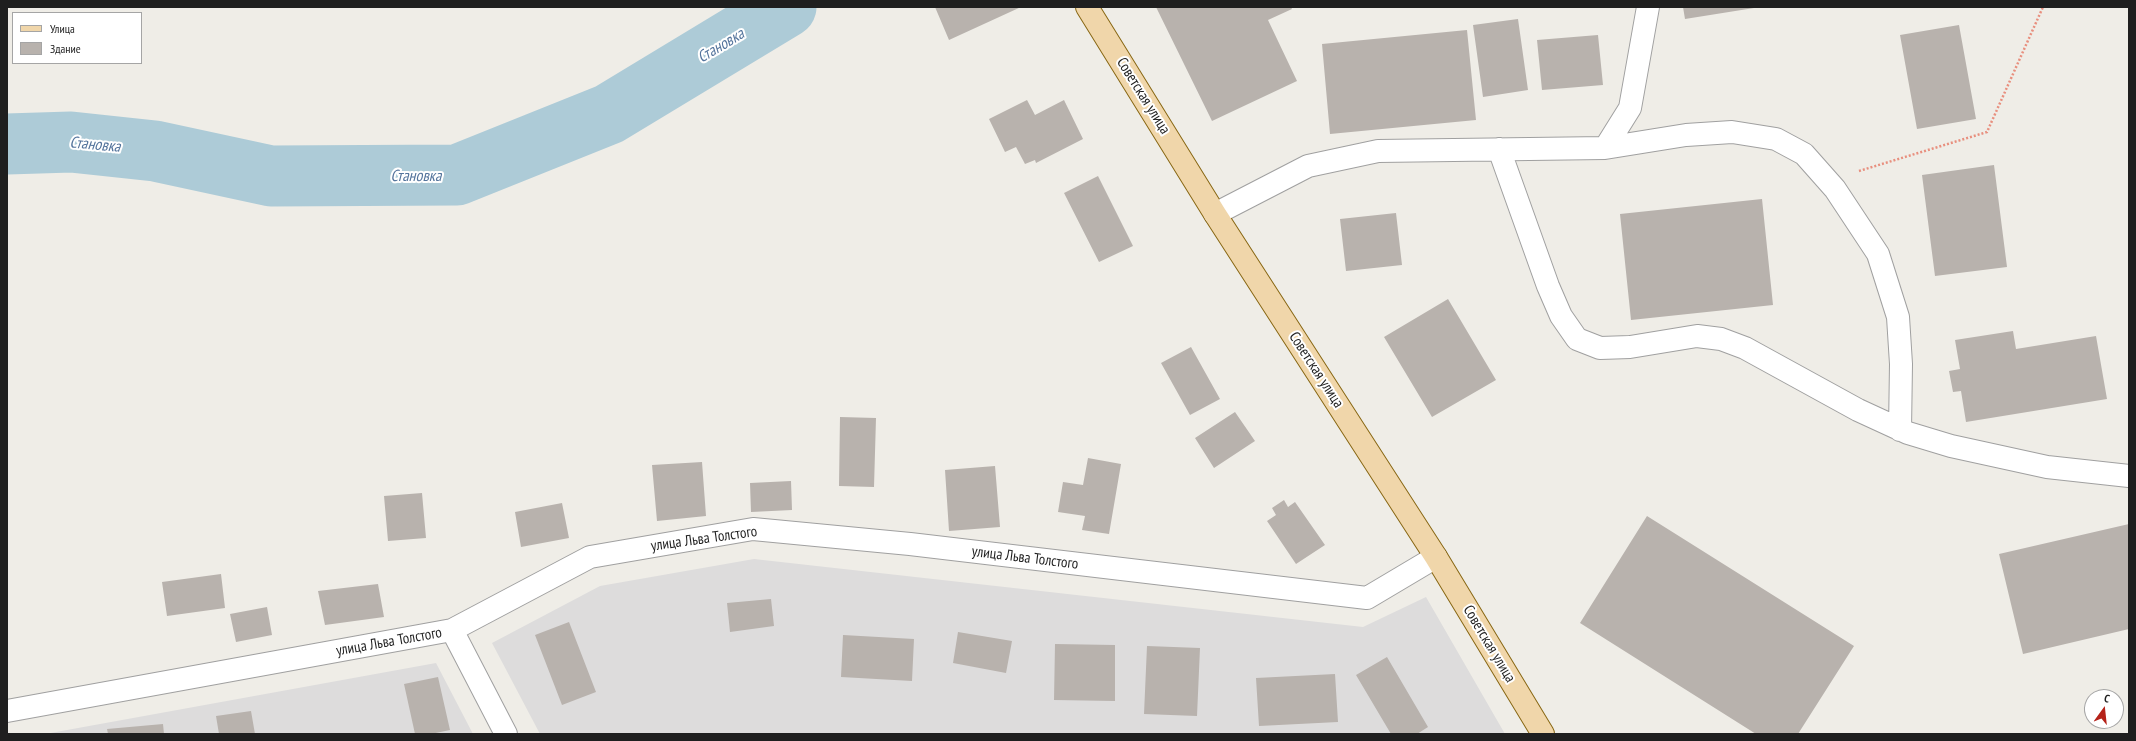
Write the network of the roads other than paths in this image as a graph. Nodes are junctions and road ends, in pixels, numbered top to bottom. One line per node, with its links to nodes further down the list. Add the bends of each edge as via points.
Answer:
1 (1087, 7): 5 (main road, Советская улица)
2 (1648, 7): 3 (street, via 1630,108)
3 (1604, 148): 4 (street); 6 (street, via 1686,135 1732,132 1776,139 1804,154 1828,180 1878,254 1898,317 1901,364)
4 (1499, 149): 5 (street, via 1378,151 1308,166); 6 (street, via 1548,286 1561,316 1577,339 1600,348 1630,347 1697,336 1721,339 1745,348)
5 (1215, 214): 8 (main road, Советская улица)
6 (1900, 430): 7 (street, via 1951,446 2046,467)
7 (2129, 476)
8 (1436, 557): 9 (street, улица Льва Толстого, via 1367,598 910,544 753,529 590,557); 12 (main road, Советская улица)
9 (452, 630): 10 (street, улица Льва Толстого); 11 (street)
10 (7, 711)
11 (506, 734)
12 (1543, 734)

